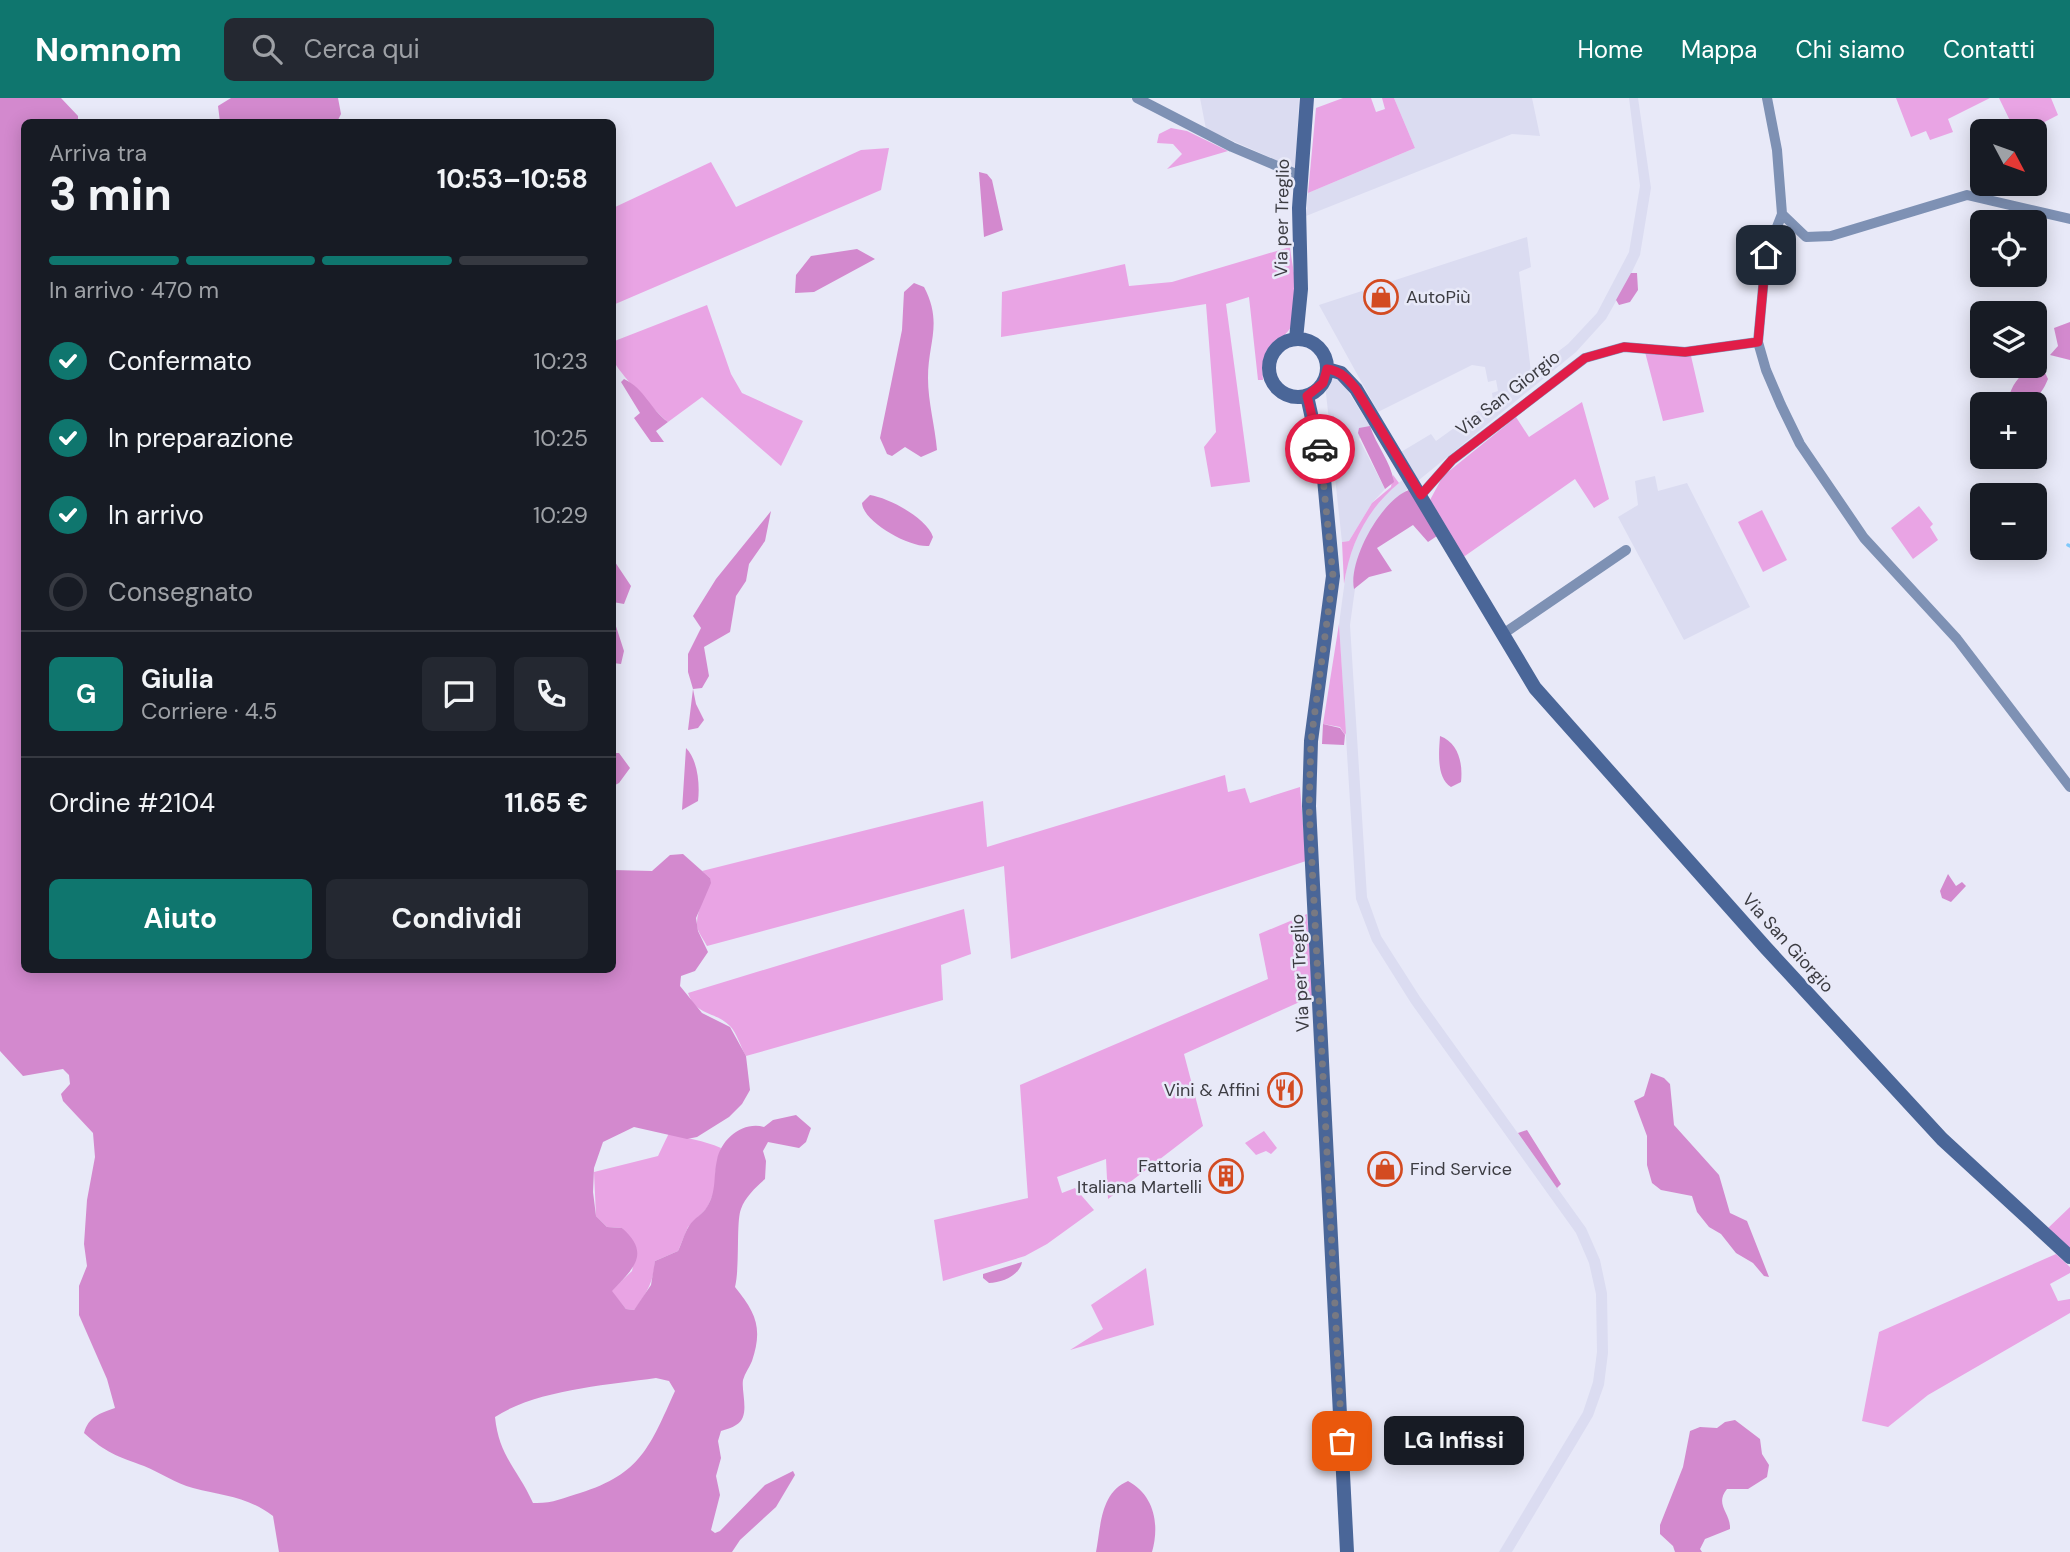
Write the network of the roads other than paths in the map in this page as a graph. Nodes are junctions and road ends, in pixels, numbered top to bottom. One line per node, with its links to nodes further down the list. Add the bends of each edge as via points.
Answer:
1 (1137, 98): 4 (street)
2 (1307, 98): 4 (main road, Via per Treglio)
3 (1767, 98): 5 (street)
4 (1301, 176): 7 (main road, Via per Treglio)
5 (1782, 214): 6 (street, via 1806,237 1831,236 1967,195); 8 (street, via 1766,255)
6 (2070, 219)
7 (1296, 339): 9 (main road, via 1321,349); 10 (main road, via 1274,352 1271,378 1281,392)
8 (1758, 342): 11 (street, Via San Giorgio, via 1685,352 1624,347 1585,358 1452,460); 14 (street, via 1800,444 1864,538 1957,639)
9 (1327, 369): 10 (main road, via 1323,383); 11 (main road, Via San Giorgio, via 1349,380)
10 (1307, 396): 16 (main road, Via per Treglio, via 1323,468 1333,565 1311,741 1309,806)
11 (1421, 495): 13 (main road, Via San Giorgio)
12 (1626, 550): 13 (street)
13 (1503, 634): 15 (main road, Via San Giorgio, via 1535,688 1757,938 1942,1139)
14 (2070, 788)
15 (2070, 1257)
16 (1347, 1552)

